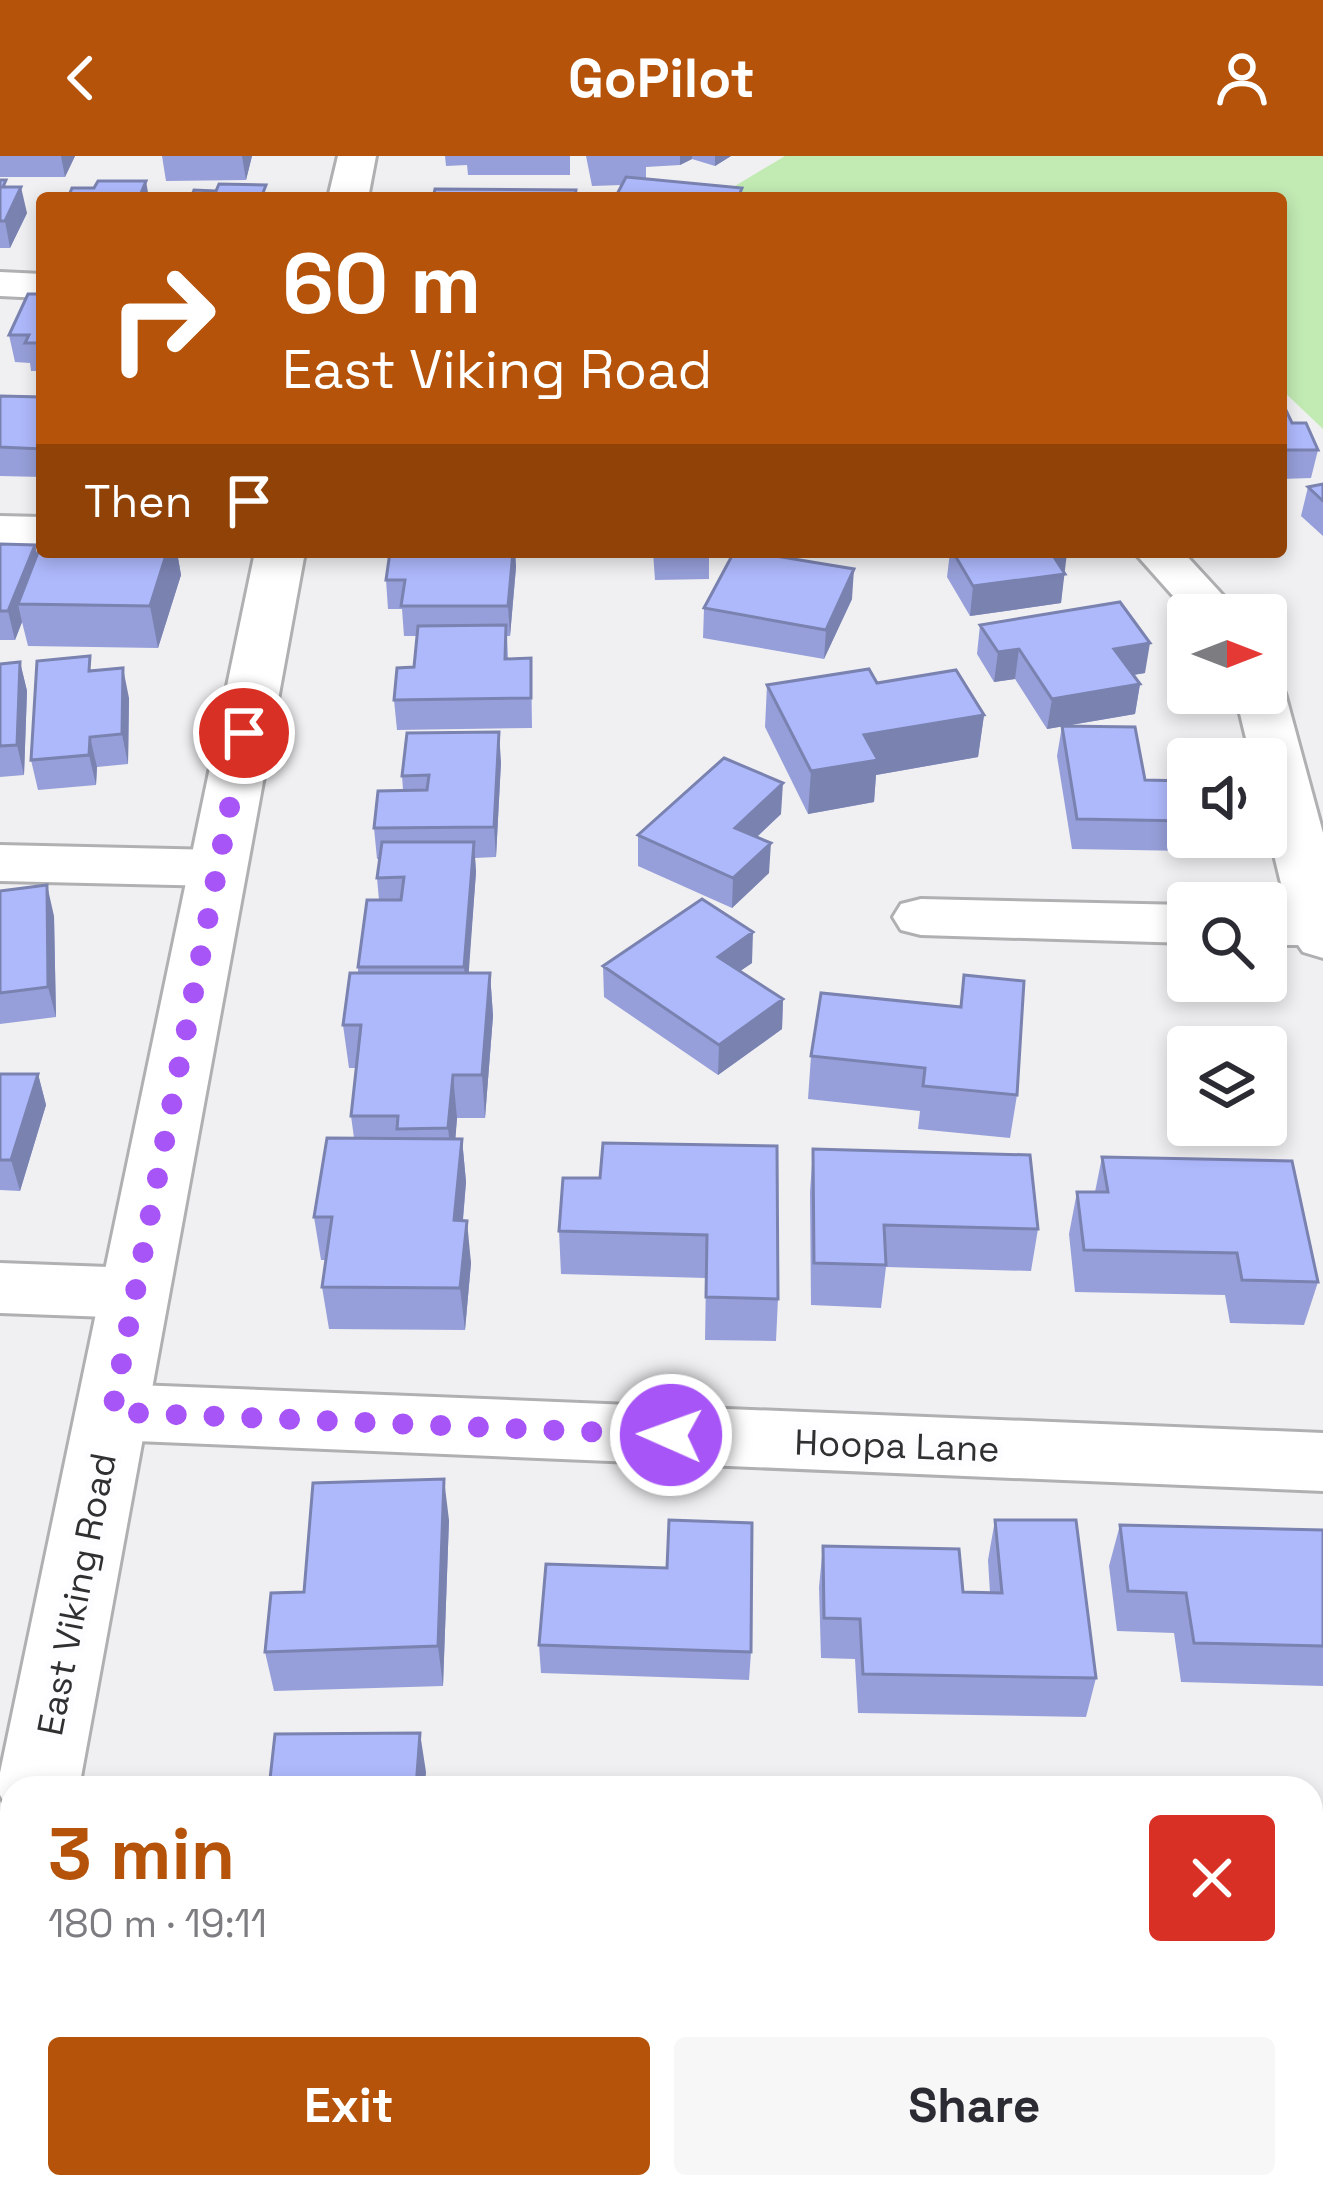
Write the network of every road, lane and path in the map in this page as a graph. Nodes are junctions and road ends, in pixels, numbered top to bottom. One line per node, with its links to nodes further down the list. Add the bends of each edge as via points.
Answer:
1 (357, 156): 2 (street)
2 (350, 192)
3 (0, 284): 4 (street)
4 (36, 286)
5 (0, 530): 6 (street)
6 (36, 531)
7 (279, 558): 12 (street, East Viking Road)
8 (1163, 558): 9 (street)
9 (1197, 594)
10 (1264, 714): 15 (street)
11 (0, 863): 12 (street)
12 (217, 868): 17 (street, East Viking Road)
13 (921, 917): 14 (street)
14 (1167, 923)
15 (1303, 930)
16 (0, 1288): 17 (street)
17 (135, 1293): 18 (street, East Viking Road)
18 (112, 1412): 19 (street, Hoopa Lane); 20 (street, East Viking Road)
19 (1323, 1462)
20 (40, 1776)

